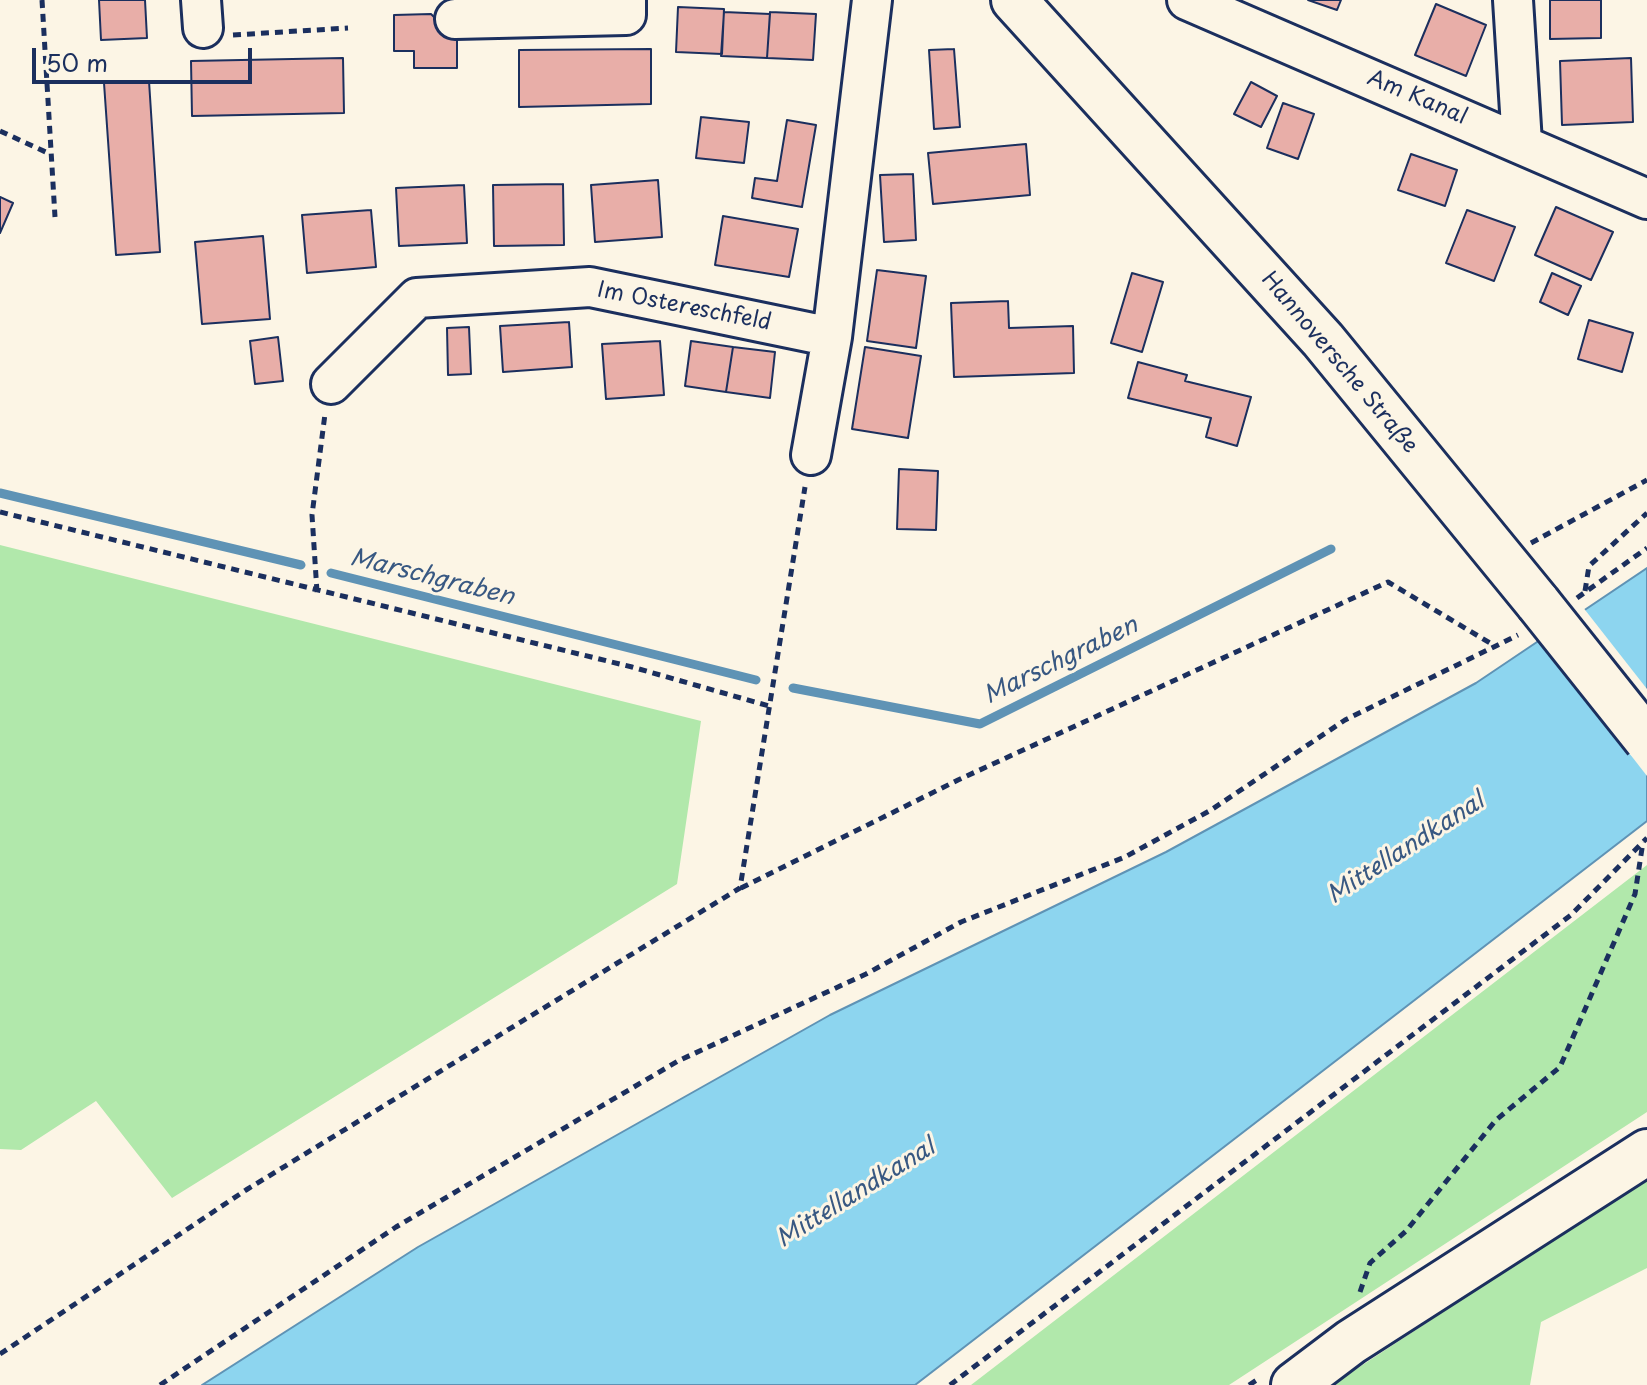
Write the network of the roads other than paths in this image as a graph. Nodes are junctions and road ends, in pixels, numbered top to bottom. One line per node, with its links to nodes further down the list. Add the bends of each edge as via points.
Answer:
1 (626, 0): 6 (street, via 626,15)
2 (872, 0): 11 (street)
3 (1014, 0): 14 (main road, Hannoversche Straße, bridge, via 1323,340)
4 (1187, 0): 7 (street, Am Kanal)
5 (1513, 0): 9 (street)
6 (492, 9): 8 (street)
7 (1231, 10): 9 (street, Am Kanal)
8 (455, 19)
9 (1522, 143): 10 (street, Am Kanal)
10 (1647, 199)
11 (832, 337): 12 (street, Im Ostereschfeld, via 590,287 417,298); 13 (street)
12 (331, 384)
13 (811, 455)
14 (1647, 740)
15 (1647, 1152): 16 (main road, via 1351,1342)
16 (1294, 1385)

